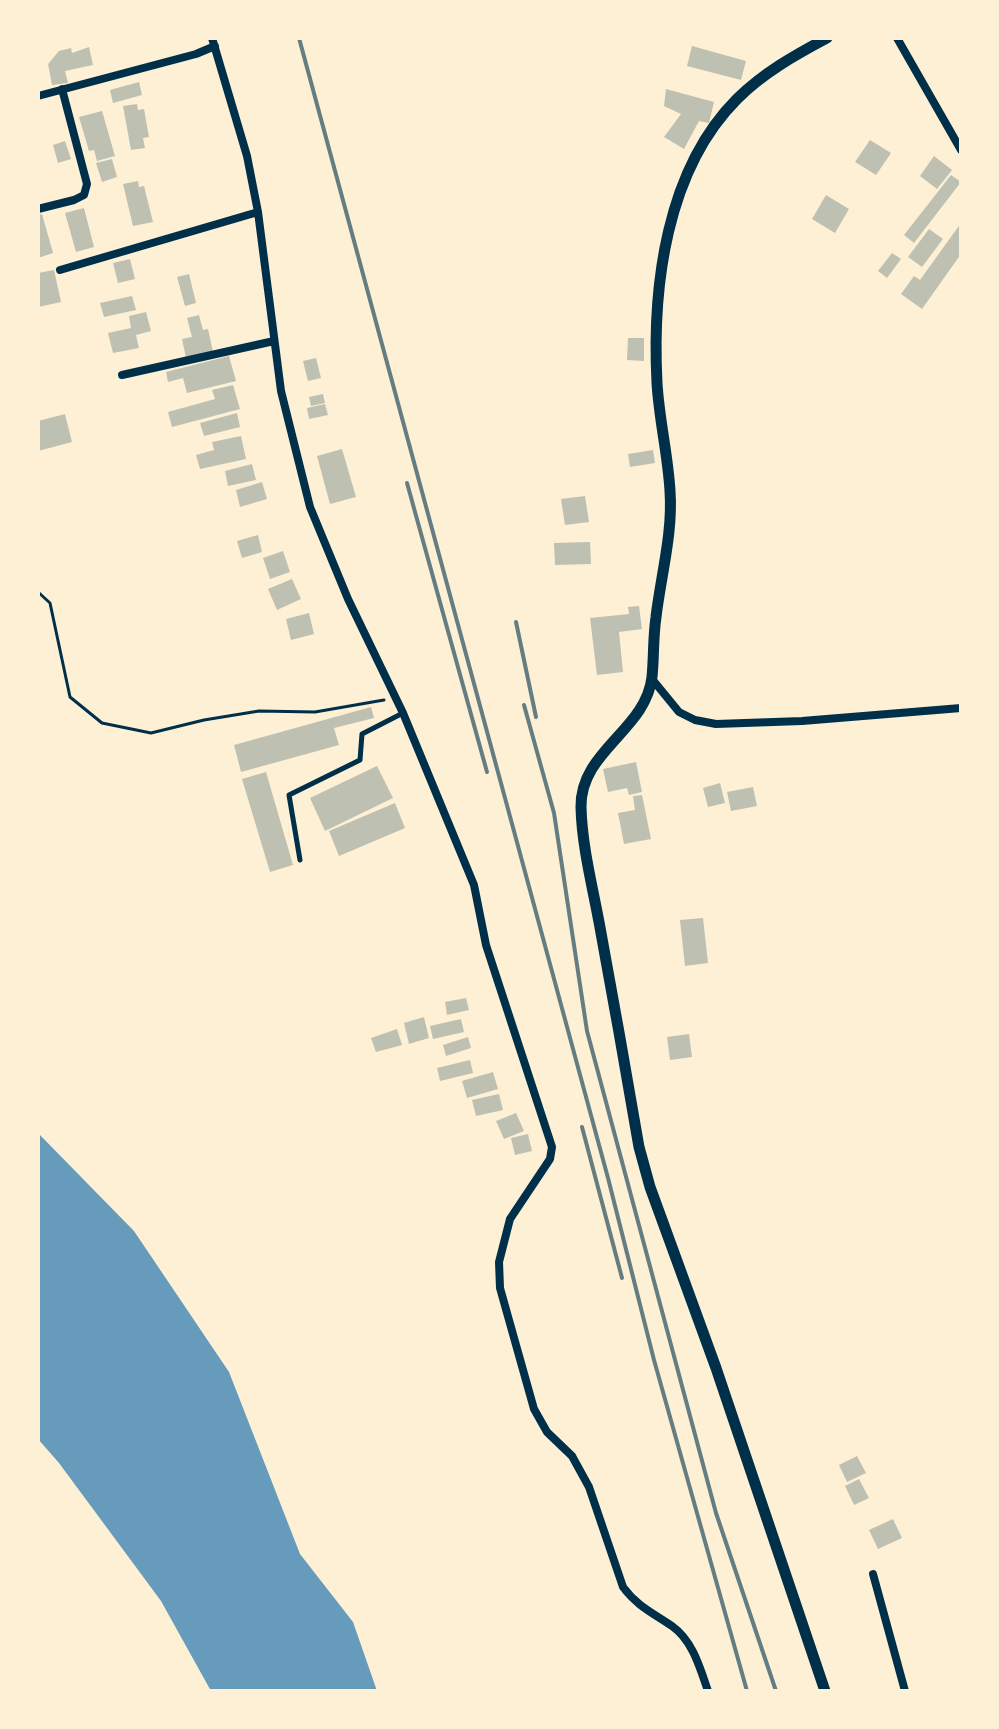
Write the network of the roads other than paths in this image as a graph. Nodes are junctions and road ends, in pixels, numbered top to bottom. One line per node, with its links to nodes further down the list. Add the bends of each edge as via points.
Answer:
1 (827, 38): 12 (street, via 762,77 736,100 698,152 672,216 656,347 671,516)
2 (897, 38): 6 (street)
3 (214, 42): 4 (street, via 196,54); 8 (street)
4 (62, 89): 5 (street); 7 (street, via 87,184 84,195)
5 (38, 96)
6 (961, 150)
7 (38, 209)
8 (258, 212): 9 (street); 10 (street)
9 (60, 270)
10 (274, 341): 11 (street); 14 (street, via 310,507)
11 (122, 375)
12 (652, 679): 13 (street, via 679,712 716,724); 18 (street, via 638,711 586,780 582,813 591,876 650,1187)
13 (961, 708)
14 (403, 713): 15 (lane, via 362,734 360,760 289,795); 17 (street, via 474,885 486,945 552,1147 550,1159 510,1219 499,1262 507,1319 534,1409 589,1487 623,1587 648,1613 680,1633)
15 (300, 860)
16 (873, 1574): 19 (street)
17 (708, 1691)
18 (825, 1691)
19 (905, 1691)

